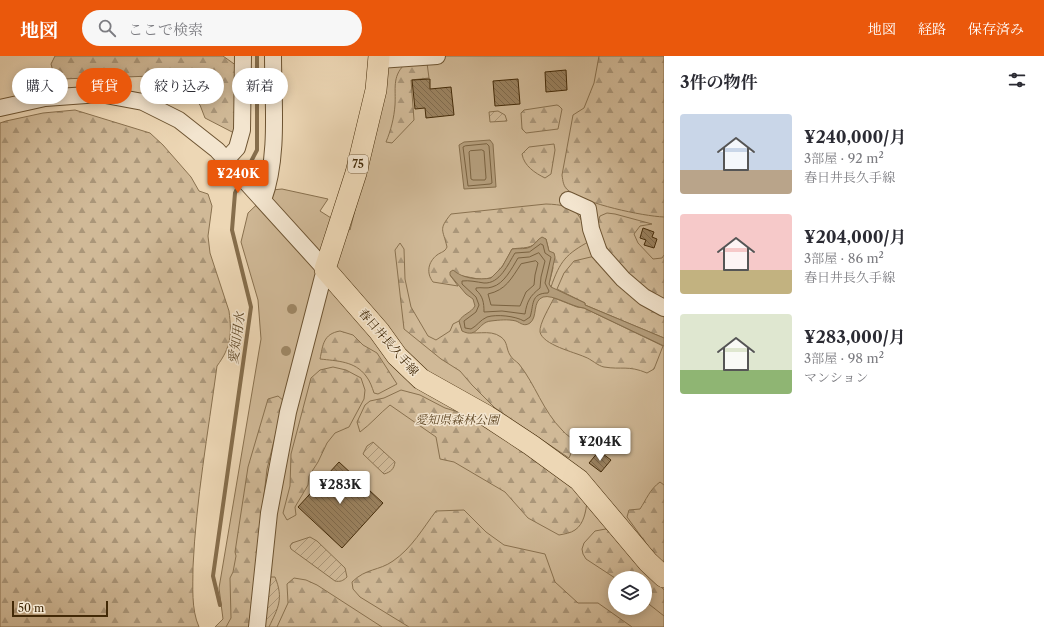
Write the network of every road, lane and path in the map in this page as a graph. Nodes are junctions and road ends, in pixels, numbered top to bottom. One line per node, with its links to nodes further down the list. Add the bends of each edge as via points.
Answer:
1 (243, 56): 6 (street, via 242,130)
2 (273, 56): 7 (street, via 273,152 269,185)
3 (437, 56): 4 (street)
4 (379, 58): 9 (main road, 75, via 376,90 356,173)
5 (0, 108): 6 (street, via 45,98 100,94 143,102 179,120 217,150)
6 (231, 165): 7 (street)
7 (262, 199): 9 (street)
8 (568, 200): 10 (street, via 588,209 591,229 599,252 623,279 644,297)
9 (325, 269): 11 (main road, 春日井長久手線, via 379,331 397,356 421,379 487,416 579,480 648,562); 12 (street, via 288,412 269,513)
10 (664, 308)
11 (664, 577)
12 (257, 627)

